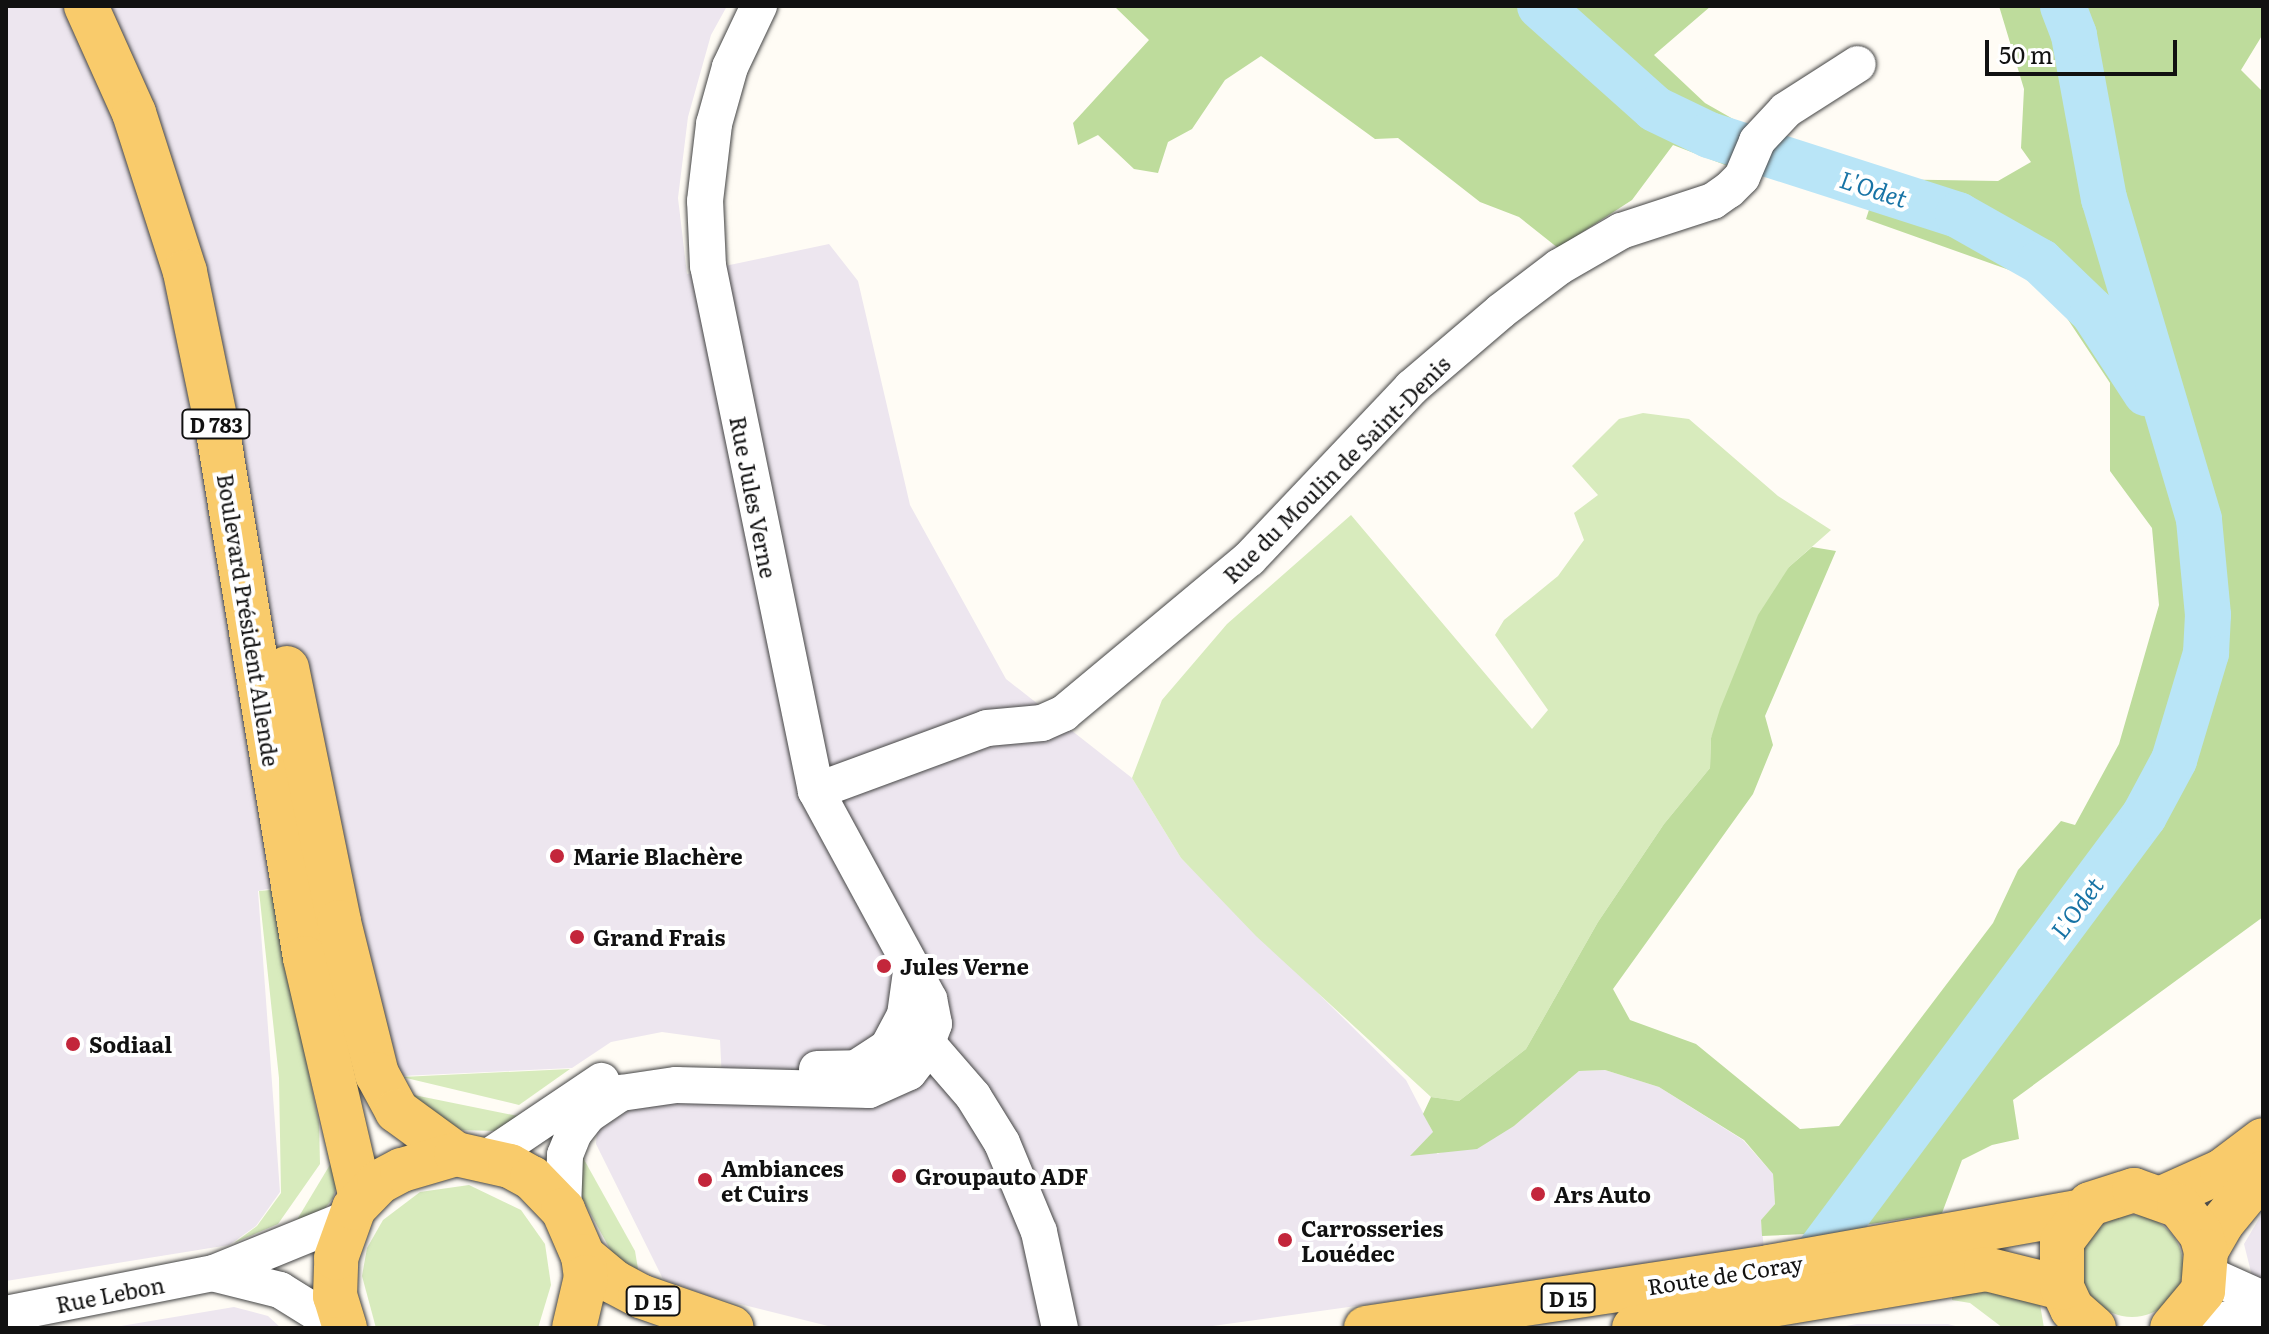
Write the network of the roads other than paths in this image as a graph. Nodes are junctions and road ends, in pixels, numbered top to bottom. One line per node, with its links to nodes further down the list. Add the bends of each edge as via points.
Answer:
1 (86, 6): 12 (main road, Boulevard Président Allende / D 783, via 134,113 185,272 219,440 305,958)
2 (118, 6): 9 (main road, Boulevard Président Allende / D 783, via 180,152 216,281 293,702 368,1044 397,1111)
3 (759, 6): 5 (street, Rue Jules Verne, via 730,67 714,124 705,201 706,249)
4 (1858, 64): 5 (street, Rue du Moulin de Saint-Denis, via 1786,110 1755,149 1742,177 1713,201 1621,231 1531,287 1411,388 1249,559 1064,713 1042,723 987,728)
5 (816, 791): 6 (street, Rue Jules Verne, via 929,999)
6 (923, 1028): 7 (street, via 856,1068); 19 (street, Rue Jules Verne, via 973,1096 1028,1201 1039,1232)
7 (733, 1076): 9 (street, via 660,1064 627,1070); 13 (street, via 621,1093 597,1107 569,1143)
8 (2263, 1140): 11 (main road, via 2222,1171)
9 (471, 1156): 12 (main road, via 402,1170); 13 (main road, Boulevard Président Allende, via 532,1178)
10 (2263, 1173): 16 (main road, via 2222,1223)
11 (2164, 1197): 14 (main road, Route de Coray, via 2119,1192); 16 (main road, via 2192,1219)
12 (355, 1208): 17 (street, Rue Lebon); 25 (main road, via 336,1258 335,1296)
13 (563, 1210): 15 (main road)
14 (2082, 1211): 18 (main road, via 2062,1241); 30 (main road, Route de Coray / D 15, via 1769,1267)
15 (583, 1256): 26 (main road, via 582,1309); 27 (main road, D 15, via 640,1296)
16 (2206, 1263): 20 (street); 23 (main road)
17 (214, 1273): 22 (street, Rue Lebon); 25 (street, Rue Lebon, via 280,1290)
18 (2062, 1288): 24 (main road); 31 (main road, Route de Coray, via 1986,1269)
19 (1048, 1292): 28 (street); 29 (street, Rue Jules Verne)
20 (2263, 1299)
21 (2263, 1309): 23 (street, via 2217,1322)
22 (6, 1314)
23 (2178, 1324)
24 (2089, 1327)
25 (343, 1328)
26 (574, 1328)
27 (732, 1328)
28 (1033, 1328)
29 (1060, 1328)
30 (1366, 1328)
31 (1634, 1328)

